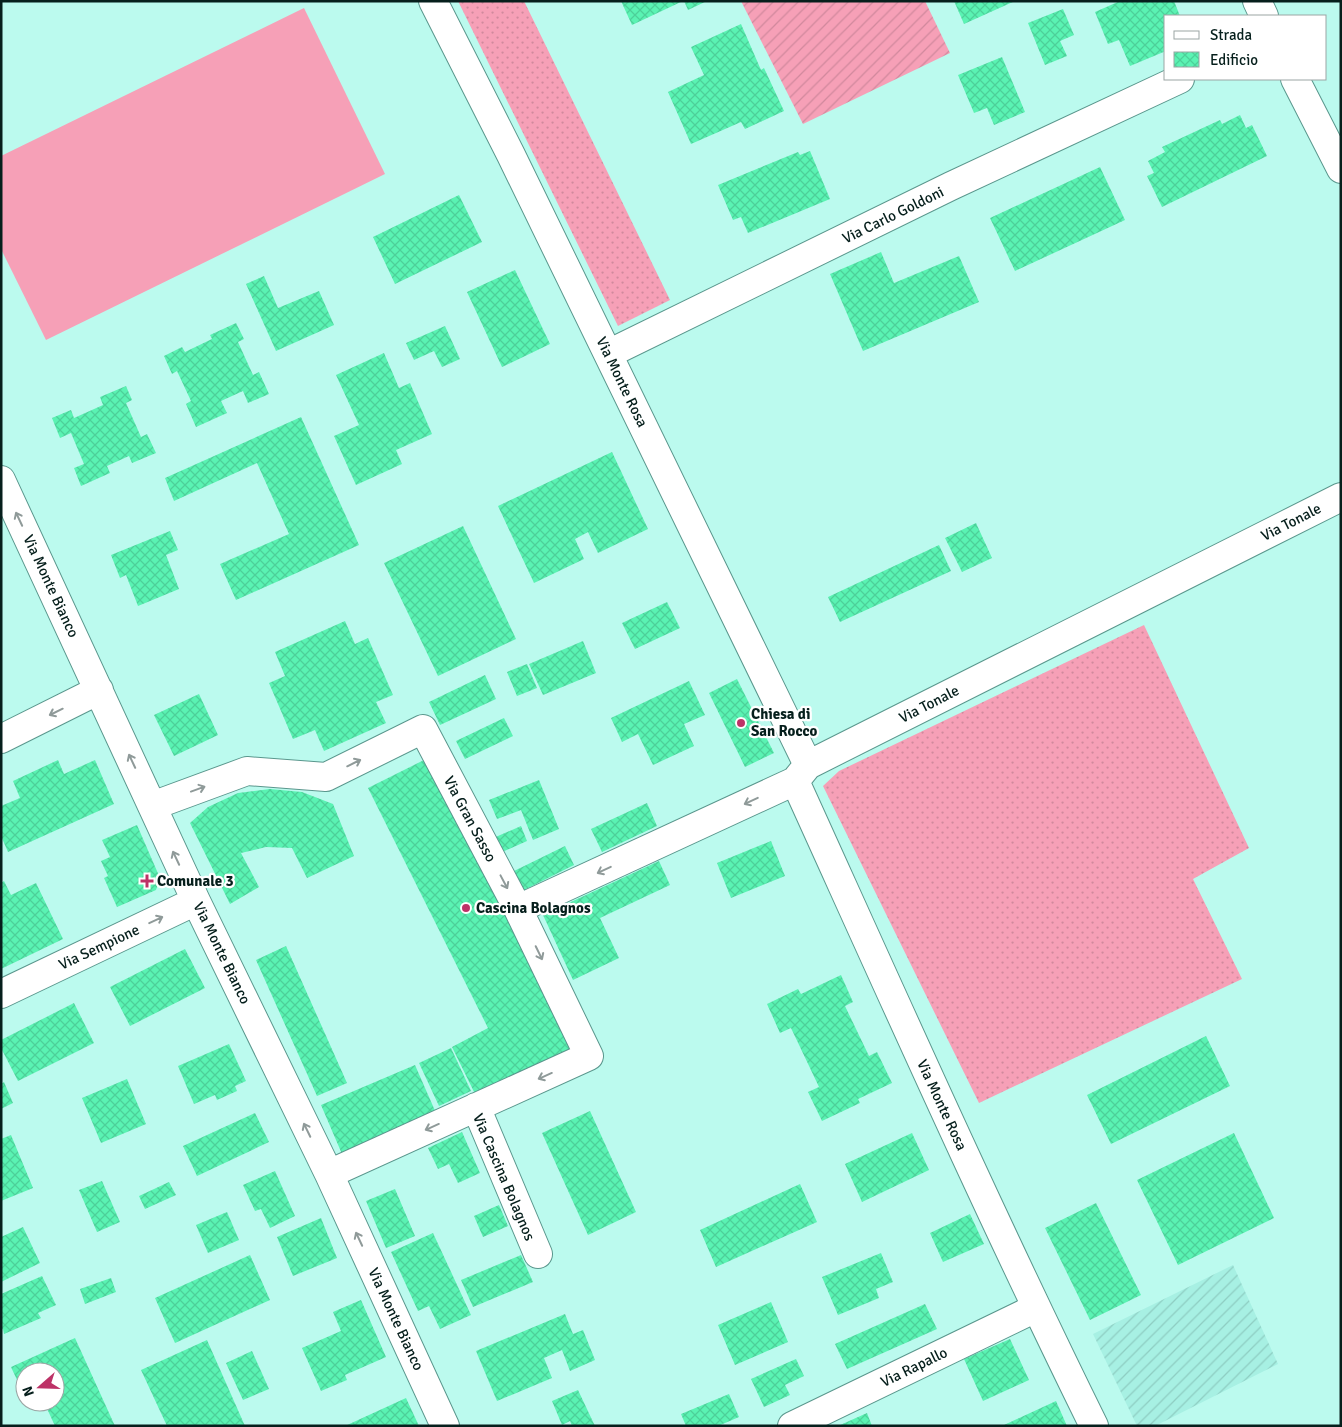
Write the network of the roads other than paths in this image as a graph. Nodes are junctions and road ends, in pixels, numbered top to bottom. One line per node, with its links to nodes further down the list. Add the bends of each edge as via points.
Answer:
1 (433, 1): 7 (street, Via Monte Rosa)
2 (1257, 1): 3 (street)
3 (1264, 15)
4 (1178, 80): 7 (street, Via Carlo Goldoni)
5 (1296, 80): 6 (street)
6 (1341, 169)
7 (608, 354): 12 (street, Via Monte Rosa)
8 (1, 480): 10 (street, Via Monte Bianco, one-way to 8)
9 (1341, 497): 12 (street, Via Tonale)
10 (99, 690): 11 (street, one-way to 11); 13 (street, Via Monte Bianco, one-way to 10)
11 (1, 739)
12 (802, 773): 15 (street, Via Tonale, one-way to 15); 20 (street, Via Monte Rosa, via 947,1116)
13 (152, 806): 14 (street, Via Monte Bianco, one-way to 13); 15 (street, Via Gran Sasso, one-way to 15, via 248,771 326,777 423,729)
14 (196, 901): 16 (street, Via Sempione, one-way to 14); 18 (street, Via Monte Bianco, one-way to 14)
15 (518, 909): 17 (street, Via Gran Sasso, one-way to 17, via 589,1056)
16 (1, 994)
17 (476, 1107): 18 (street, Via Cascina Bolagnos, one-way to 18); 19 (street, Via Cascina Bolagnos)
18 (329, 1174): 21 (street, Via Monte Bianco, one-way to 18)
19 (538, 1254)
20 (1036, 1308): 22 (street, Via Rapallo); 23 (street, Via Monte Rosa)
21 (445, 1426)
22 (792, 1426)
23 (1094, 1426)

